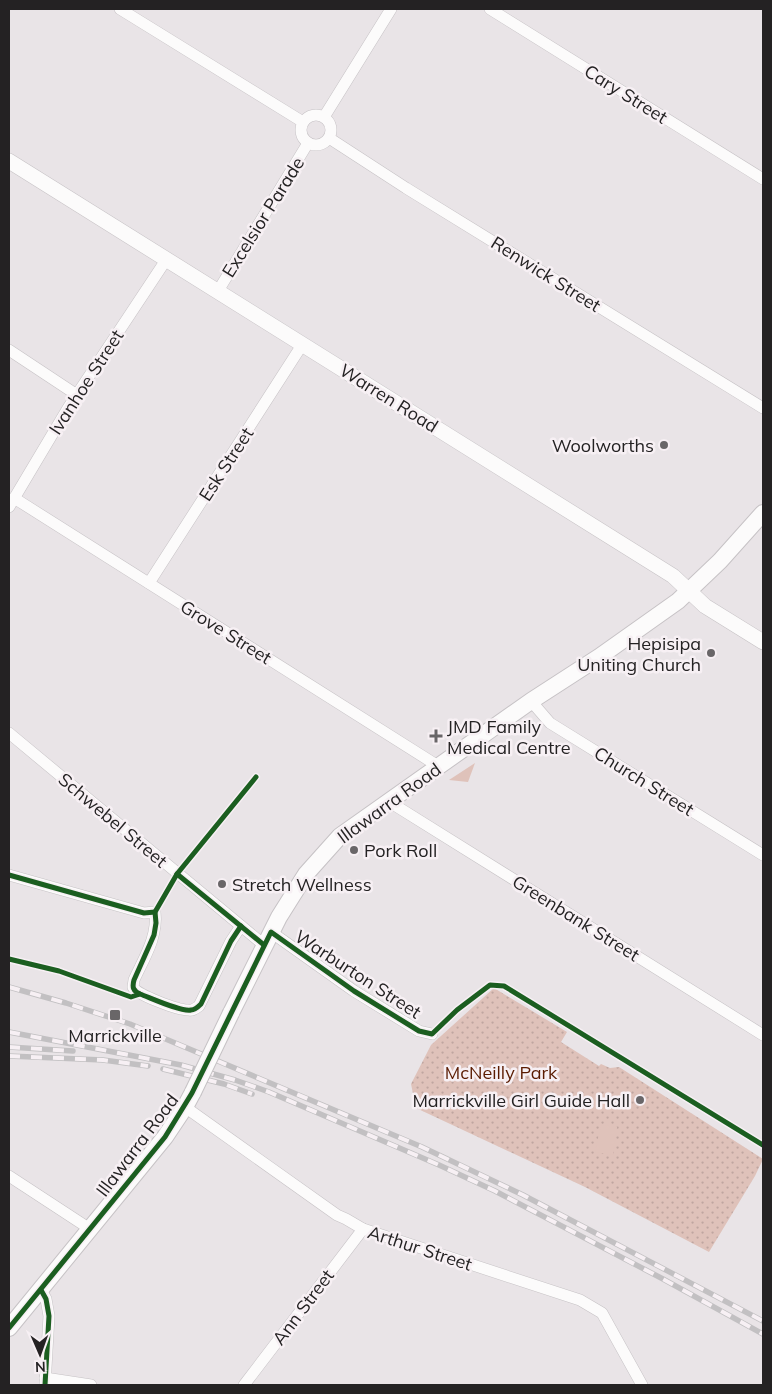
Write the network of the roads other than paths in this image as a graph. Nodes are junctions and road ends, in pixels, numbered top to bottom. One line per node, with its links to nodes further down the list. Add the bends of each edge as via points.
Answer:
1 (120, 9): 5 (street)
2 (392, 9): 4 (street)
3 (490, 9): 9 (street, Cary Street)
4 (324, 116): 5 (street, via 315,114); 6 (street, via 332,129)
5 (303, 122): 7 (street, via 302,136)
6 (329, 138): 7 (street, via 322,144); 15 (street, Renwick Street)
7 (308, 143): 11 (street, Excelsior Parade)
8 (9, 161): 10 (street, Warren Road)
9 (763, 179)
10 (166, 260): 11 (street, Warren Road); 14 (street, Ivanhoe Street)
11 (218, 291): 12 (street, Warren Road)
12 (302, 345): 18 (street, Esk Street); 19 (street, Warren Road, via 673,576)
13 (9, 350): 14 (street)
14 (77, 395): 16 (street, Ivanhoe Street)
15 (763, 408)
16 (11, 502): 18 (street, Grove Street)
17 (763, 513): 19 (main road, Illawarra Road)
18 (149, 583): 23 (street, Grove Street)
19 (689, 591): 20 (street, Warren Road, via 705,606); 21 (main road, Illawarra Road)
20 (763, 642)
21 (531, 702): 23 (main road, Illawarra Road); 25 (street, Church Street, via 550,723)
22 (9, 732): 27 (street, Schwebel Street)
23 (438, 766): 24 (main road, Illawarra Road)
24 (388, 801): 28 (main road, Illawarra Road, via 329,846 306,874); 30 (street, Greenbank Street)
25 (763, 855)
26 (9, 875): 27 (street, via 144,913 155,912 154,934 133,988 140,994 188,1010 196,1009 200,1004)
27 (241, 926): 28 (street, Schwebel Street)
28 (268, 939): 29 (street, Warburton Street, via 419,1031); 31 (main road, Illawarra Road, bridge)
29 (432, 1034)
30 (763, 1035)
31 (189, 1099): 33 (main road, Illawarra Road, via 165,1137); 34 (street, Arthur Street, via 337,1215)
32 (9, 1176): 33 (street)
33 (90, 1229): 35 (main road, Illawarra Road)
34 (362, 1229): 39 (street, Ann Street); 40 (street, Arthur Street, via 580,1300 602,1313)
35 (41, 1290): 36 (main road, Illawarra Road); 37 (street, via 49,1316)
36 (9, 1328)
37 (45, 1382): 38 (street)
38 (91, 1385)
39 (244, 1385)
40 (642, 1385)

